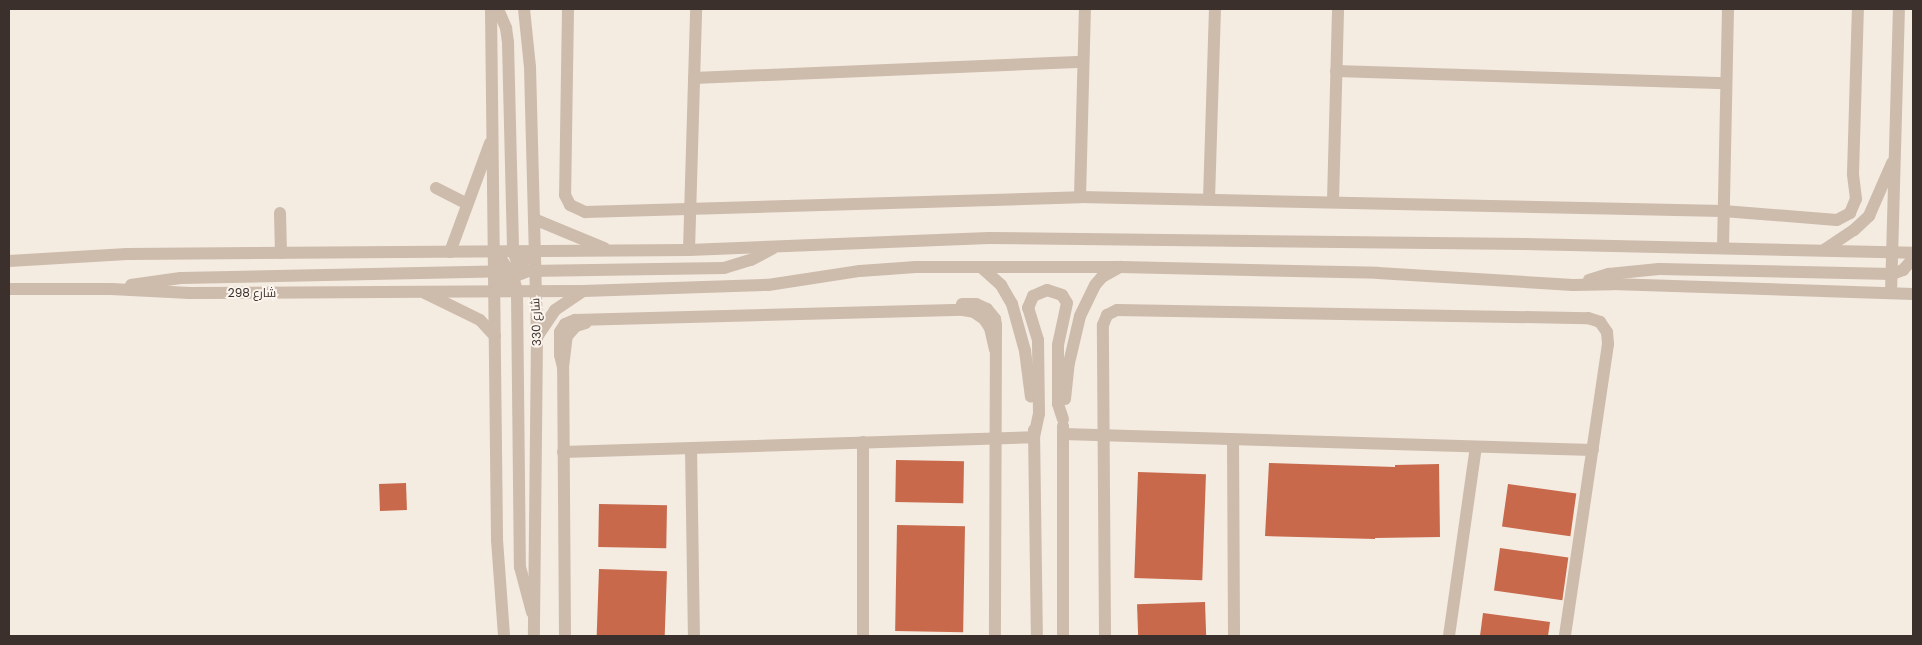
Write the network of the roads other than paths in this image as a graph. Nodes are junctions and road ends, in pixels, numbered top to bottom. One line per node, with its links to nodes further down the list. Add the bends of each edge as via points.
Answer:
1 (491, 9): 16 (street)
2 (498, 9): 33 (street, via 508,43)
3 (524, 9): 26 (street, شارع 330, via 530,67)
4 (568, 9): 23 (street, via 566,200 574,209 585,212)
5 (696, 9): 14 (street)
6 (1084, 9): 12 (street)
7 (1215, 9): 20 (street)
8 (1338, 9): 13 (street)
9 (1728, 9): 15 (street)
10 (1858, 9): 24 (street, via 1854,174 1846,205 1819,219)
11 (1899, 9): 17 (street)
12 (1083, 62): 14 (street); 19 (street)
13 (1336, 70): 15 (street); 21 (street)
14 (694, 78): 23 (street)
15 (1726, 83): 24 (street)
16 (493, 136): 22 (street); 32 (street)
17 (1895, 153): 31 (street, via 1868,216 1854,230); 36 (street)
18 (436, 188): 22 (street)
19 (1080, 197): 20 (street); 23 (street)
20 (1209, 199): 21 (street)
21 (1333, 202): 24 (street)
22 (467, 204): 35 (street)
23 (691, 209): 30 (street)
24 (1723, 212): 28 (street)
25 (280, 214): 38 (street)
26 (534, 219): 29 (street); 34 (street, شارع 330)
27 (776, 247): 28 (street, via 989,238); 30 (street); 44 (street, via 751,260 724,268)
28 (1723, 247): 31 (street)
29 (608, 250): 30 (street); 34 (street)
30 (689, 250)
31 (1823, 250): 36 (street)
32 (494, 251): 33 (street); 35 (street); 43 (street); 44 (street)
33 (513, 251): 34 (street); 44 (street)
34 (534, 251): 44 (street, شارع 330)
35 (450, 252): 38 (street)
36 (1892, 252): 37 (street); 45 (street)
37 (1913, 252)
38 (280, 253): 40 (street, via 119,254)
39 (1913, 259): 45 (street, via 1903,270)
40 (9, 261)
41 (1121, 266): 42 (street, شارع 298); 46 (street, شارع 298, via 1378,273); 58 (street, via 1095,286 1080,316 1069,363)
42 (980, 267): 53 (street, شارع 298, via 890,269 768,285); 61 (street, via 1001,286 1016,314 1028,364)
43 (495, 271): 44 (street); 48 (street, via 181,278); 49 (street)
44 (520, 271): 49 (street); 50 (street); 51 (street, شارع 330)
45 (1892, 274): 46 (street, via 1659,269 1609,274); 54 (street)
46 (1573, 286): 54 (street, شارع 298, via 1612,284)
47 (9, 289): 48 (street, شارع 298)
48 (111, 289): 52 (street, شارع 298, via 190,293)
49 (495, 291): 50 (street, شارع 298); 52 (street, شارع 298); 56 (street)
50 (517, 291): 51 (street, شارع 298); 69 (street, via 520,567)
51 (535, 291): 53 (street, شارع 298); 57 (street, شارع 330)
52 (423, 292): 56 (street, via 480,320)
53 (583, 292): 57 (street, via 555,310)
54 (1891, 293): 55 (street, شارع 298)
55 (1913, 294)
56 (495, 336): 70 (street, via 497,540)
57 (537, 337): 69 (street, شارع 330)
58 (1062, 419): 59 (street); 61 (street, via 1058,407 1058,345 1067,303 1057,292 1041,291 1033,296 1028,308 1038,340 1039,414)
59 (1063, 434): 60 (street); 77 (street)
60 (1104, 436): 63 (street); 67 (street, via 1103,325 1108,315 1117,310 1588,318 1604,326 1608,338); 78 (street)
61 (1034, 437): 62 (street); 76 (street)
62 (994, 438): 64 (street); 68 (street, via 994,349 990,328 979,315 968,311 575,320 562,327 559,350 563,367); 75 (street)
63 (1233, 440): 65 (street); 79 (street)
64 (863, 442): 66 (street); 74 (street)
65 (1476, 447): 67 (street); 80 (street)
66 (691, 448): 68 (street); 73 (street)
67 (1593, 450): 81 (street)
68 (563, 452): 72 (street)
69 (535, 618): 71 (street, شارع 330)
70 (504, 636)
71 (534, 636)
72 (564, 636)
73 (694, 636)
74 (863, 636)
75 (995, 636)
76 (1037, 636)
77 (1063, 636)
78 (1105, 636)
79 (1234, 636)
80 (1449, 636)
81 (1565, 636)

